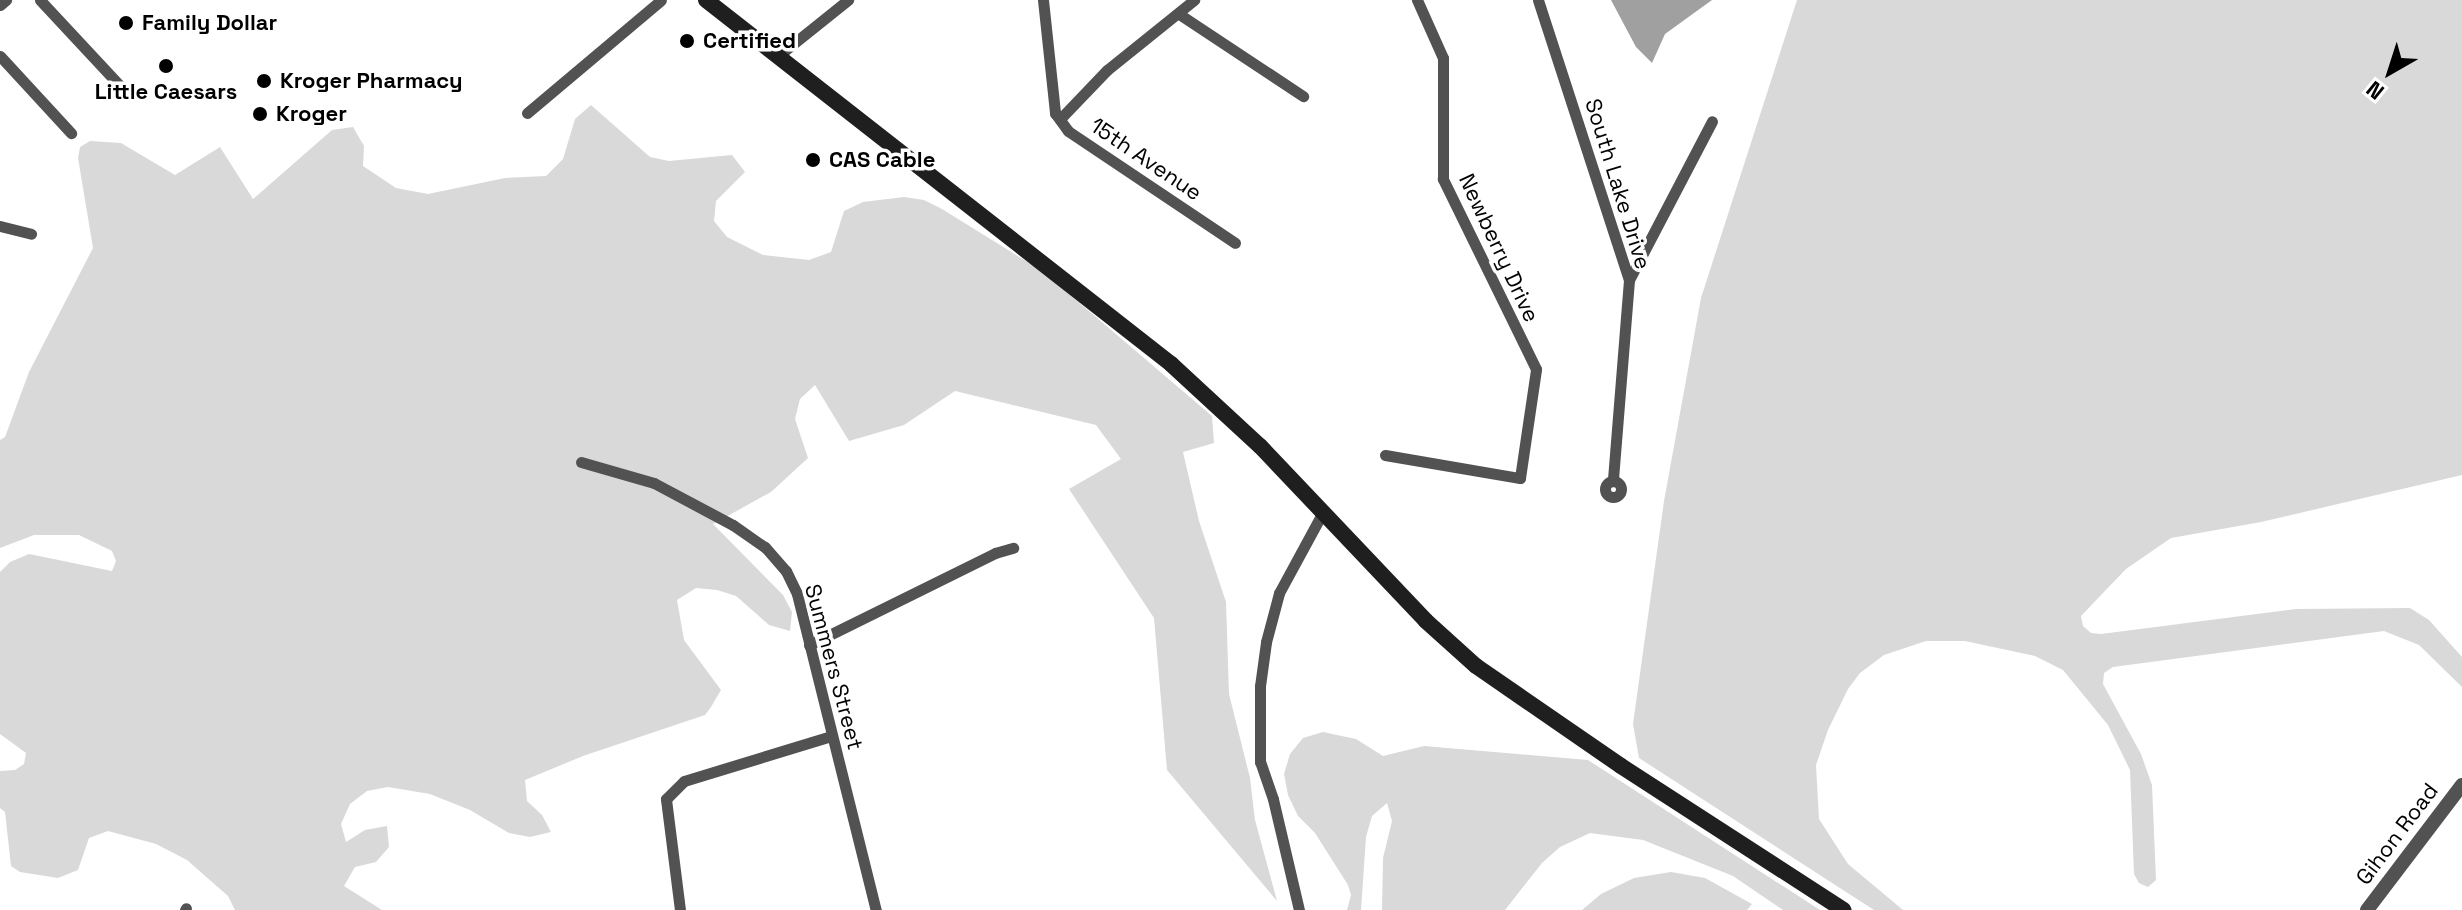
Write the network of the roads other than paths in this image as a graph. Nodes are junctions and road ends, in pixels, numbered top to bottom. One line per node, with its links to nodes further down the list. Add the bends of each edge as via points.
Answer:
1 (6, 0): 10 (street)
2 (40, 0): 14 (street)
3 (661, 0): 16 (street)
4 (706, 0): 13 (main road)
5 (848, 0): 13 (street)
6 (1043, 0): 17 (street, 15th Avenue, via 1055,113)
7 (1194, 0): 11 (street)
8 (1417, 0): 24 (street, Newberry Drive, via 1443,58 1443,179 1536,369 1520,478)
9 (1538, 0): 23 (street, South Lake Drive)
10 (0, 5)
11 (1179, 14): 15 (street); 17 (street, via 1107,70)
12 (0, 56): 19 (street)
13 (778, 56): 27 (main road, via 1171,364 1215,401)
14 (124, 90)
15 (1303, 96)
16 (527, 113)
17 (1060, 119): 22 (street, 15th Avenue, via 1068,131)
18 (1712, 121): 23 (street)
19 (71, 133)
20 (0, 226): 21 (street)
21 (31, 234)
22 (1235, 243)
23 (1629, 280): 26 (street, South Lake Drive)
24 (1385, 455)
25 (581, 462): 29 (street, Summers Street, via 654,483 765,547 797,594)
26 (1613, 481)
27 (1323, 512): 34 (street, via 1279,593 1260,686 1260,762); 35 (main road, via 1476,666)
28 (1013, 548): 29 (street)
29 (809, 645): 30 (street, Summers Street)
30 (831, 736): 32 (street, via 684,781 666,799); 33 (street, Summers Street)
31 (2462, 785): 36 (street, Gihon Road)
32 (680, 910)
33 (876, 910)
34 (1299, 910)
35 (1844, 910)
36 (2367, 910)

